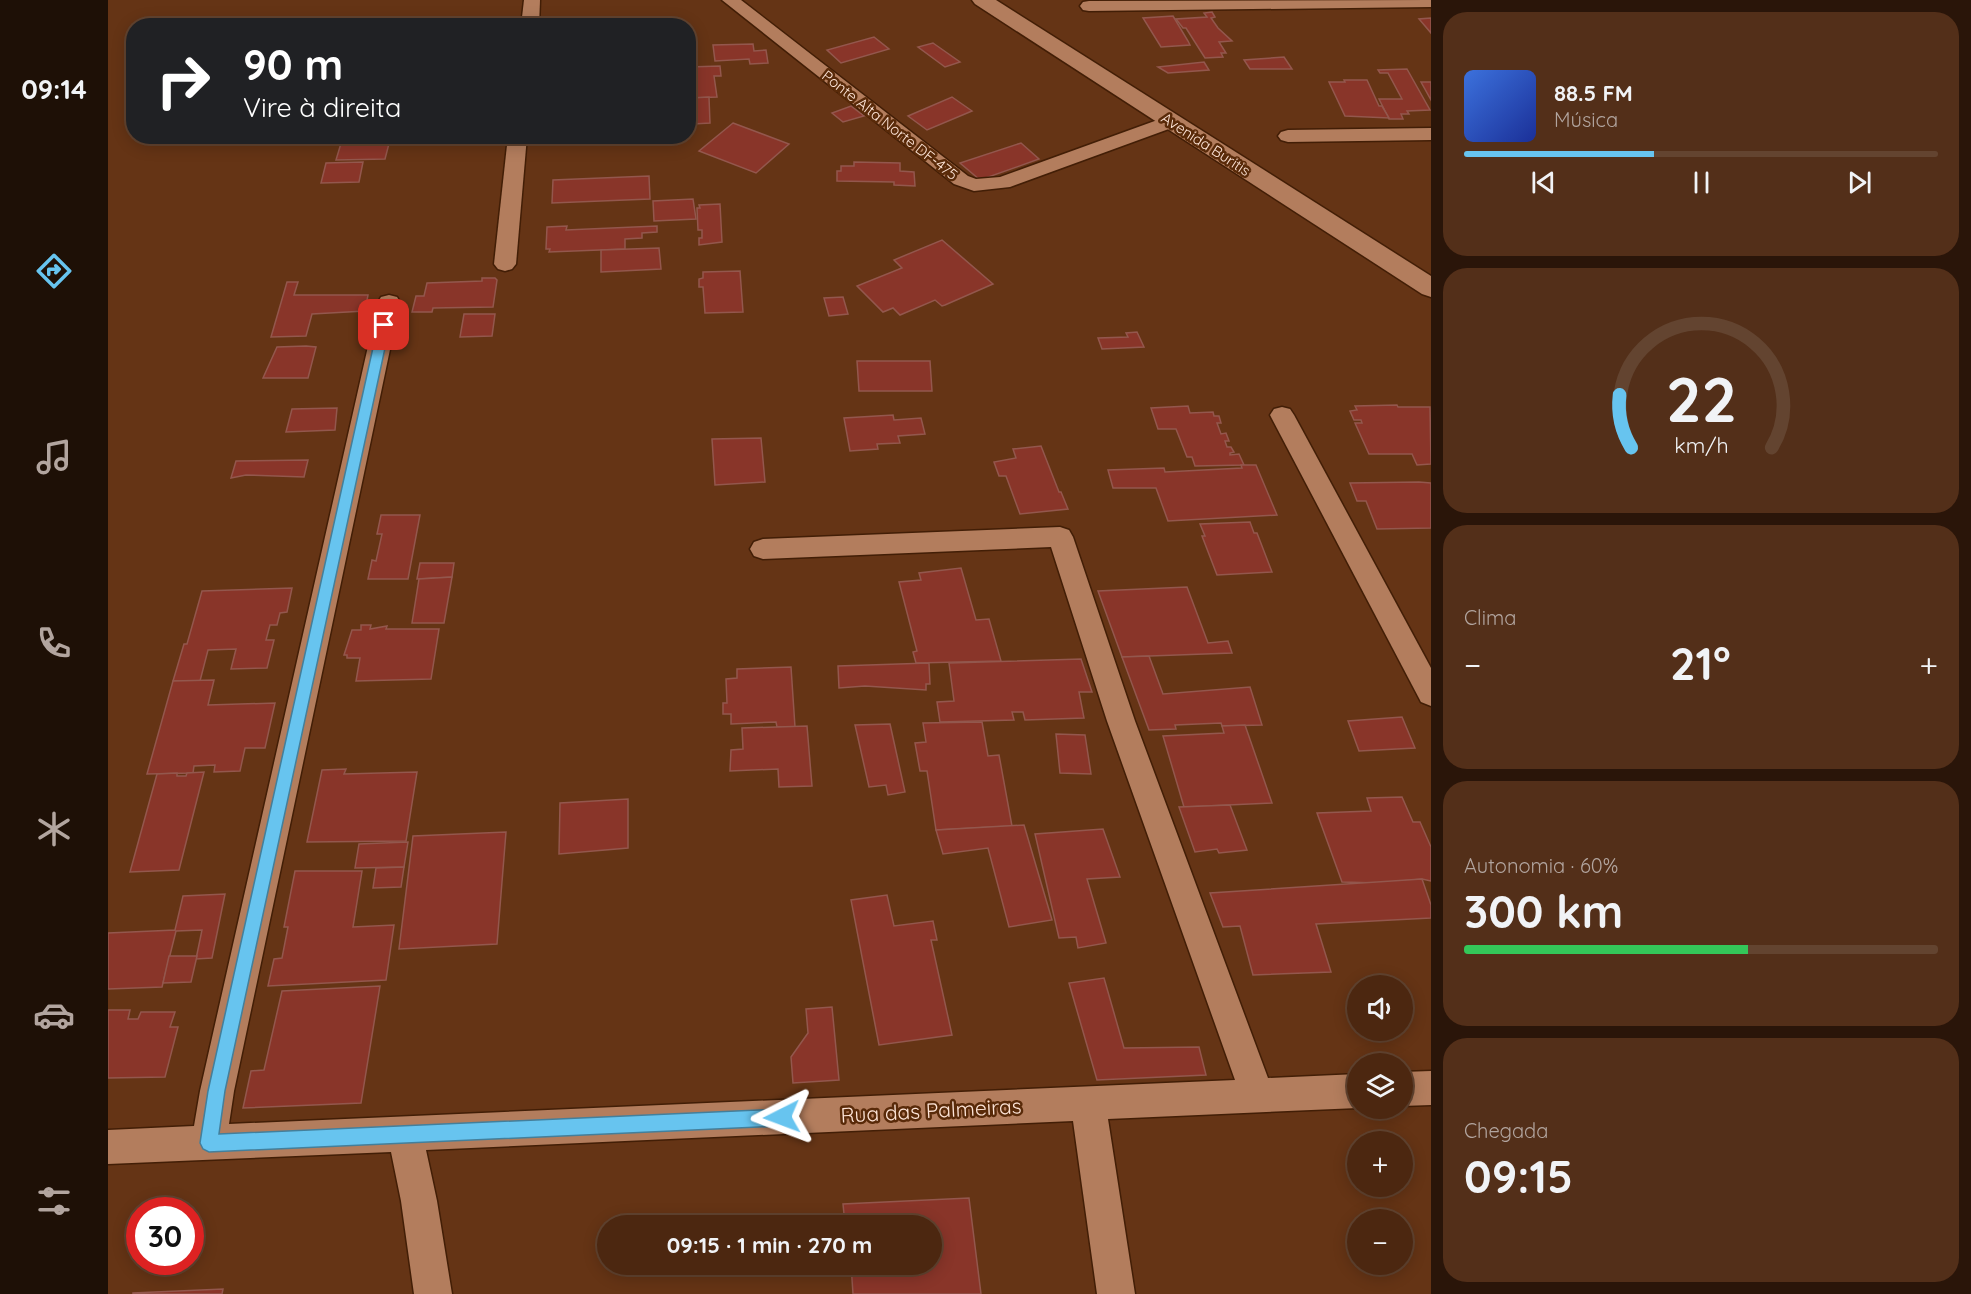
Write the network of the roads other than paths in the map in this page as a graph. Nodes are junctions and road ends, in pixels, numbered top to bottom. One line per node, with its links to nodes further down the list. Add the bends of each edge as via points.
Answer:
1 (532, 0): 6 (street)
2 (730, 0): 7 (street, Ponte Alta Norte DF-475, via 961,180 974,185 1003,183)
3 (982, 0): 7 (street, Avenida Buritis)
4 (1431, 2): 5 (street)
5 (1089, 6)
6 (531, 18)
7 (1170, 122): 12 (street, Avenida Buritis)
8 (1431, 134): 9 (street)
9 (1288, 136)
10 (517, 144): 11 (street)
11 (505, 264)
12 (1431, 288)
13 (389, 302): 23 (street, via 217,1091)
14 (1282, 416): 16 (street)
15 (763, 549): 20 (street, via 1060,537 1121,721)
16 (1431, 694)
17 (1431, 1088): 18 (street)
18 (1413, 1089)
19 (1347, 1092): 20 (street, Rua das Palmeiras)
20 (1258, 1096): 21 (street, Rua das Palmeiras)
21 (1088, 1103): 22 (street, Rua das Palmeiras); 26 (street)
22 (405, 1134): 23 (street, Rua das Palmeiras); 25 (street)
23 (209, 1143): 24 (street, Rua das Palmeiras)
24 (108, 1147)
25 (433, 1294)
26 (1116, 1294)

